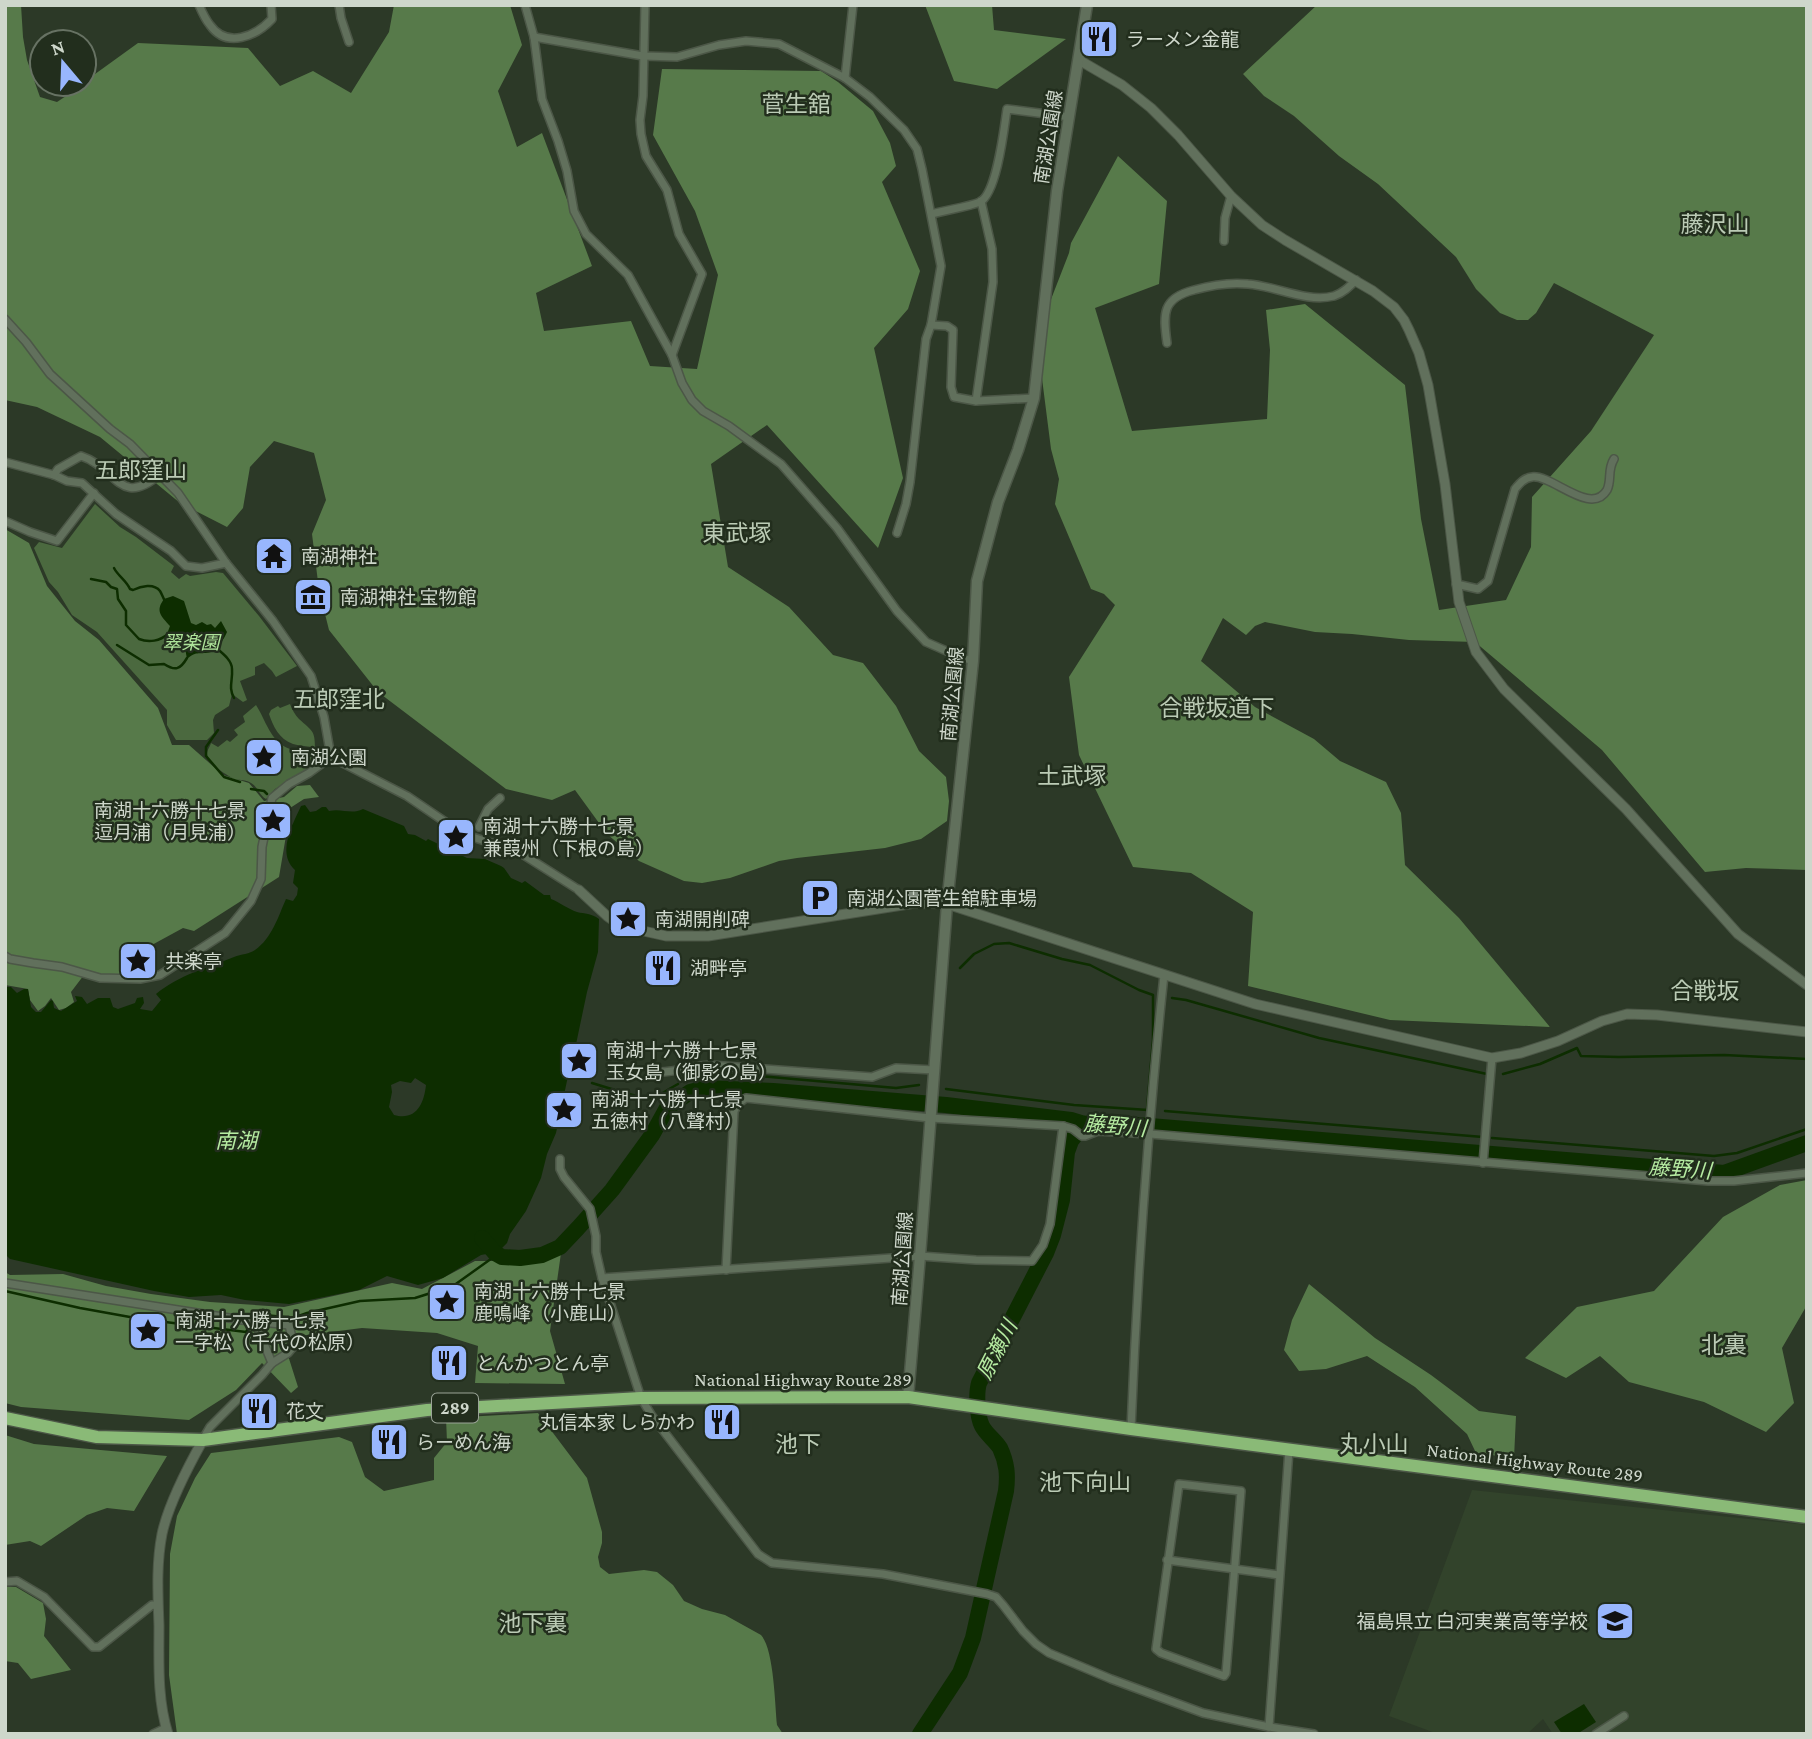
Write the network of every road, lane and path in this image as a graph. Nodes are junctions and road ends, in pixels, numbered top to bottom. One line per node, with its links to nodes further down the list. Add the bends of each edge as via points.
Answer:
1 (199, 5): 2 (street, via 211,27 230,38 263,28 272,19)
2 (271, 5)
3 (340, 5): 9 (street)
4 (525, 5): 8 (street)
5 (645, 5): 10 (street)
6 (853, 5): 12 (street)
7 (1087, 5): 11 (main road, 南湖公園線)
8 (534, 37): 10 (street); 22 (street, via 542,99 567,171 574,211 586,234 628,275)
9 (349, 42)
10 (643, 56): 12 (street, via 677,57 746,41 779,44); 22 (street, via 640,120 646,156 667,190 679,234 702,274)
11 (1079, 60): 13 (main road, 南湖公園線); 14 (street, via 1151,108)
12 (845, 78): 16 (street, via 890,115 917,149)
13 (1070, 117): 15 (street, via 1007,109 994,183); 23 (main road, 南湖公園線)
14 (1231, 196): 17 (street); 18 (street, via 1262,225)
15 (981, 201): 16 (street); 24 (street, via 992,249 993,282)
16 (932, 214): 20 (street, via 941,266)
17 (1224, 241)
18 (1356, 281): 21 (street, via 1345,291 1326,297 1230,283 1187,292 1168,304 1164,320); 33 (street, via 1394,307 1419,353 1446,484)
19 (5, 320): 27 (street, via 50,374)
20 (931, 325): 24 (street, via 953,330 954,397); 31 (street, via 908,493)
21 (1167, 343)
22 (673, 355): 34 (street, via 692,400 781,464 926,642)
23 (1034, 398): 24 (street); 34 (main road, 南湖公園線, via 976,581)
24 (976, 401)
25 (1614, 459): 33 (street, via 1607,491 1597,498 1572,493 1544,478 1523,480 1515,489 1488,580 1478,589)
26 (5, 462): 28 (street)
27 (160, 474): 28 (street, via 149,484 127,487 94,460 81,456); 32 (street)
28 (54, 475): 29 (street, via 82,483)
29 (94, 493): 30 (street, via 57,541); 32 (street, via 186,566)
30 (5, 522)
31 (897, 533)
32 (226, 564): 35 (street, via 311,676)
33 (1457, 584): 42 (street, via 1476,652 1504,689 1626,809 1738,934)
34 (973, 661): 39 (main road, 南湖公園線)
35 (331, 757): 38 (street, via 407,796 463,834 519,852); 40 (street, via 272,798 261,879 251,901 225,933 160,975 100,978)
36 (500, 798): 37 (street)
37 (479, 827)
38 (579, 890): 39 (street, via 621,926 666,936 708,936 915,902)
39 (947, 904): 41 (street); 45 (main road, 南湖公園線)
40 (5, 956)
41 (1164, 975): 44 (street, via 1255,1004); 49 (street)
42 (1807, 985)
43 (1807, 1032): 44 (street, via 1627,1014 1558,1041)
44 (1492, 1058): 51 (street)
45 (934, 1070): 46 (street, via 896,1069 872,1077 699,1065); 47 (main road, 南湖公園線)
46 (660, 1072)
47 (930, 1118): 48 (street); 53 (main road, 南湖公園線); 54 (street, via 746,1098 739,1102 734,1111)
48 (1063, 1126): 49 (street, via 1082,1136 1098,1131); 53 (street, via 1050,1224 1032,1261)
49 (1150, 1134): 51 (street); 62 (street)
50 (560, 1159): 55 (street, via 564,1177 590,1209)
51 (1483, 1163): 52 (street, via 1708,1181)
52 (1807, 1173)
53 (920, 1256): 54 (street); 59 (main road, 南湖公園線)
54 (726, 1270): 55 (street)
55 (602, 1278): 60 (street)
56 (5, 1283): 57 (street)
57 (255, 1322): 58 (street); 58 (street, via 289,1325 293,1346)
58 (272, 1363): 63 (street)
59 (908, 1397): 60 (highway, National Highway Route 289 / 289); 62 (highway, National Highway Route 289 / 289)
60 (641, 1398): 63 (highway, National Highway Route 289 / 289, via 427,1410); 72 (street, via 758,1554 772,1563 883,1574 984,1593 996,1597 1023,1631 1049,1653 1203,1713)
61 (5, 1418): 63 (highway, National Highway Route 289 / 289, via 97,1437)
62 (1130, 1429): 64 (highway, National Highway Route 289 / 289)
63 (203, 1440): 70 (street, via 162,1532)
64 (1289, 1450): 65 (highway, National Highway Route 289 / 289); 68 (street)
65 (1807, 1517)
66 (1167, 1560): 67 (street); 67 (street, via 1179,1484 1191,1485 1241,1491); 67 (street, via 1156,1648 1224,1676)
67 (1234, 1568): 68 (street)
68 (1279, 1575): 72 (street)
69 (5, 1582): 70 (street, via 17,1581 44,1597 93,1647 100,1647 152,1605)
70 (159, 1606): 73 (street, via 160,1691)
71 (1624, 1716): 76 (street)
72 (1269, 1727): 75 (street)
73 (167, 1731): 74 (street)
74 (153, 1734)
75 (1314, 1734)
76 (1595, 1734)

